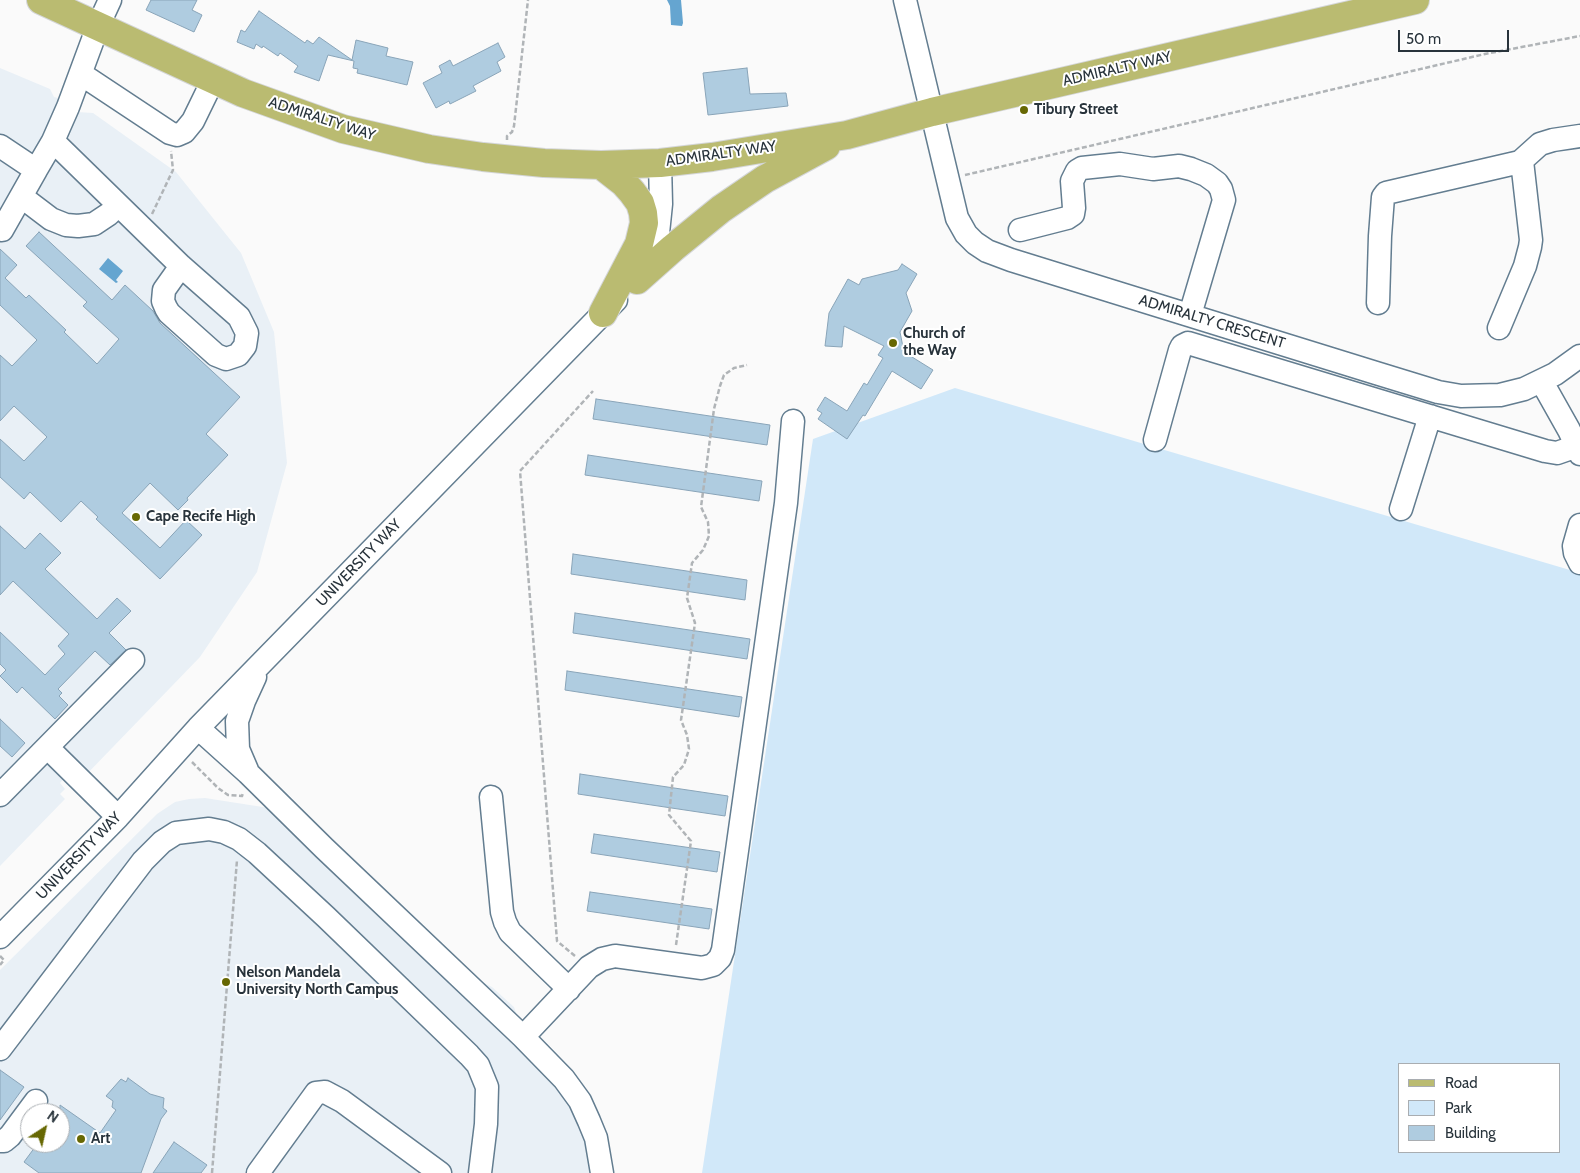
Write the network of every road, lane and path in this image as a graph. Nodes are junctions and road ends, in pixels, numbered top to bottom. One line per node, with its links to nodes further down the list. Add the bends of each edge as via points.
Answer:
1 (41, 0): 6 (main road, ADMIRALTY WAY)
2 (110, 0): 6 (street)
3 (528, 0): 11 (path)
4 (904, 0): 10 (street)
5 (1415, 0): 10 (main road, ADMIRALTY WAY)
6 (98, 26): 8 (street); 9 (main road, ADMIRALTY WAY)
7 (1580, 36): 21 (path, via 1485,54)
8 (81, 74): 9 (street, via 177,135 184,132 193,120); 14 (street)
9 (213, 80): 18 (main road, ADMIRALTY WAY, via 343,129 430,149 506,160)
10 (932, 112): 12 (main road, ADMIRALTY WAY); 21 (street, ADMIRALTY CRESCENT)
11 (512, 132)
12 (847, 135): 17 (main road, ADMIRALTY WAY); 28 (main road, via 765,179 721,209)
13 (1580, 136): 16 (street, via 1540,144)
14 (53, 141): 19 (street); 23 (street)
15 (0, 146): 19 (street)
16 (1522, 161): 29 (street, via 1386,193 1380,236); 32 (street, via 1531,240 1526,266)
17 (660, 163): 18 (main road, ADMIRALTY WAY); 28 (street, UNIVERSITY WAY, via 658,233)
18 (600, 165): 30 (main road, via 632,192 640,203 644,223 639,244)
19 (36, 170): 22 (street)
20 (173, 170): 26 (path)
21 (947, 178): 31 (street, ADMIRALTY CRESCENT, via 957,218 966,234 987,251)
22 (22, 197): 23 (street, via 51,219 66,225 94,224); 24 (street)
23 (118, 206): 26 (street)
24 (4, 219)
25 (1020, 230): 31 (street, via 1072,214 1072,181 1082,168 1120,164 1153,169 1179,166 1197,171 1216,183 1224,200)
26 (144, 231): 27 (street)
27 (181, 266)
28 (637, 280): 30 (street, UNIVERSITY WAY)
29 (1378, 303)
30 (603, 313): 44 (street, UNIVERSITY WAY)
31 (1190, 315): 35 (street, ADMIRALTY CRESCENT, via 1438,392 1461,396 1500,395)
32 (1500, 328)
33 (1580, 356): 35 (street, ADMIRALTY CRESCENT)
34 (747, 366): 58 (path, via 734,368 724,375 714,409 701,507 708,522 709,536 692,563 687,598 695,623 681,720 689,749 684,765 673,778 669,816 691,841)
35 (1542, 382): 40 (street)
36 (593, 391): 60 (path, via 520,471 557,941)
37 (1430, 416): 39 (street, via 1188,343 1180,350); 40 (street, via 1545,451 1557,453); 41 (street)
38 (792, 421): 58 (street, via 786,503 723,950 712,965 702,968)
39 (1155, 440)
40 (1579, 449)
41 (1401, 509)
42 (1580, 525): 43 (street, via 1574,546)
43 (1580, 563)
44 (265, 659): 46 (street, UNIVERSITY WAY); 49 (street, via 237,721 238,749)
45 (133, 660): 47 (street)
46 (198, 728): 48 (street, UNIVERSITY WAY); 49 (street)
47 (48, 748): 50 (street); 52 (street)
48 (178, 750): 49 (path, via 228,795 242,796); 52 (street, UNIVERSITY WAY)
49 (248, 773): 62 (street)
50 (4, 784)
51 (491, 797): 61 (street, via 505,922 510,932)
52 (118, 817): 55 (street, UNIVERSITY WAY)
53 (239, 838): 63 (street, via 224,832 202,830 176,833 162,842 143,861); 66 (path); 69 (street, via 326,917 478,1065 487,1087)
54 (0, 911): 55 (street)
55 (25, 912): 56 (street, UNIVERSITY WAY)
56 (0, 937)
57 (0, 956): 59 (path, via 4,960)
58 (673, 964): 60 (street, via 615,956)
59 (0, 965)
60 (589, 967): 61 (street)
61 (569, 989): 62 (street)
62 (523, 1037): 70 (street, via 564,1079 580,1101 596,1138)
63 (0, 1049)
64 (36, 1101): 65 (street, via 10,1136)
65 (0, 1141)
66 (212, 1173)
67 (258, 1173): 68 (street, via 306,1106 321,1092 342,1101)
68 (440, 1173)
69 (480, 1173)
70 (602, 1173)

